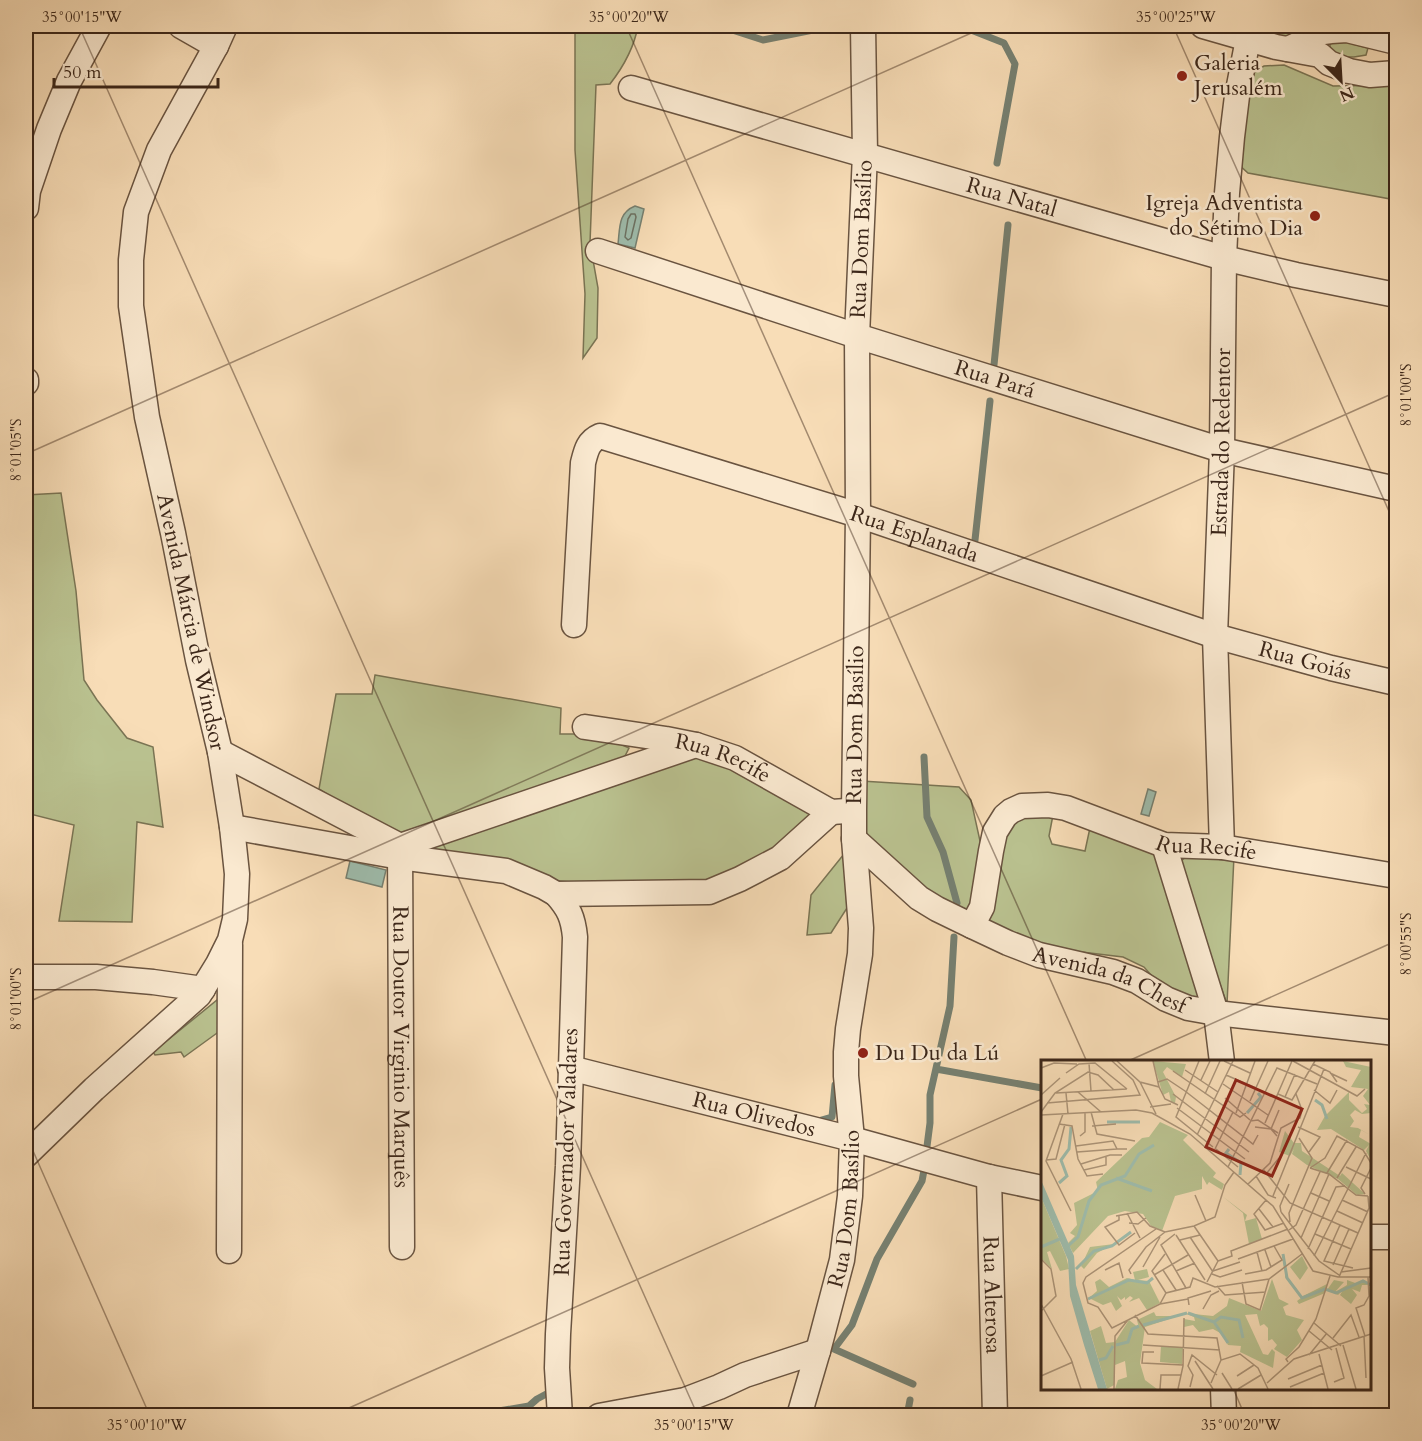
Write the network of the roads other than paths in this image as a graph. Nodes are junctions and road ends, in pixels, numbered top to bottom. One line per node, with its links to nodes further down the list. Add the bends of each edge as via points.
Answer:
1 (99, 26): 13 (street, via 53,120 28,191)
2 (182, 26): 6 (street)
3 (863, 26): 12 (street, Rua Dom Basílio)
4 (1203, 26): 8 (street)
5 (1347, 28): 7 (street, via 1331,30); 9 (street)
6 (220, 36): 26 (street, Avenida Márcia de Windsor, via 159,150 136,212 131,306 147,417)
7 (1317, 38): 8 (street, via 1288,49); 10 (street, via 1329,63 1370,75)
8 (1248, 39): 15 (street, Estrada do Redentor, via 1232,137)
9 (1396, 42)
10 (1396, 73)
11 (631, 88): 12 (street, Rua Natal)
12 (865, 154): 15 (street, Rua Natal); 17 (street, Rua Dom Basílio)
13 (26, 208)
14 (598, 251): 17 (street, Rua Pará)
15 (1224, 258): 16 (street, Rua Natal); 18 (street, Estrada do Redentor)
16 (1396, 295)
17 (857, 336): 18 (street, Rua Pará); 20 (street, Rua Dom Basílio)
18 (1222, 450): 19 (street, Rua Pará); 22 (street, Estrada do Redentor)
19 (1396, 489)
20 (858, 515): 21 (street, Rua Esplanada, via 600,436 587,447 583,463); 22 (street, Rua Esplanada); 27 (street, Rua Dom Basílio)
21 (574, 625)
22 (1215, 636): 23 (street, Rua Goiás); 31 (street, Estrada do Redentor)
23 (1396, 682)
24 (585, 727): 25 (street, Rua Recife)
25 (696, 745): 27 (street, Rua Recife, via 735,758); 32 (street)
26 (220, 752): 28 (street, Avenida Márcia de Windsor); 32 (street)
27 (842, 811): 29 (street, Rua Dom Basílio); 34 (street, via 780,858 709,891)
28 (232, 827): 32 (street); 36 (street, Avenida Márcia de Windsor, via 237,874)
29 (854, 839): 35 (street, Avenida da Chesf, via 919,898); 43 (street, Rua Dom Basílio, via 861,928 846,1052)
30 (1164, 845): 31 (street, Rua Recife); 35 (street, Rua Recife, via 1066,808 1022,806 1005,816 995,832 982,907); 39 (street)
31 (1222, 847): 33 (street, Rua Recife)
32 (400, 851): 34 (street, via 506,871); 49 (street, Rua Doutor Virginio Marquês)
33 (1396, 876)
34 (556, 894): 42 (street, Rua Governador Valadares, via 571,915 575,937)
35 (972, 926): 39 (street, Avenida da Chesf, via 1039,955 1113,972 1188,1008)
36 (230, 940): 38 (street, Avenida Márcia de Windsor); 50 (street)
37 (26, 977): 38 (street, via 96,977)
38 (203, 989): 44 (street, Avenida Márcia de Windsor)
39 (1216, 1013): 40 (street, Avenida da Chesf); 41 (street)
40 (1396, 1033)
41 (1222, 1060)
42 (570, 1068): 43 (street, Rua Olivedos); 53 (street, Rua Governador Valadares, via 557,1368)
43 (852, 1139): 45 (street, Rua Olivedos); 51 (street, Rua Dom Basílio, via 843,1249)
44 (26, 1155)
45 (989, 1177): 46 (street, Rua Olivedos); 56 (street, Rua Alterosa)
46 (1041, 1188)
47 (1371, 1237): 48 (street)
48 (1396, 1237)
49 (402, 1247)
50 (228, 1251)
51 (818, 1351): 54 (street, via 685,1400); 55 (street, Rua Dom Basílio)
52 (1223, 1390): 57 (street)
53 (560, 1416)
54 (599, 1416)
55 (799, 1416)
56 (995, 1416)
57 (1224, 1416)

